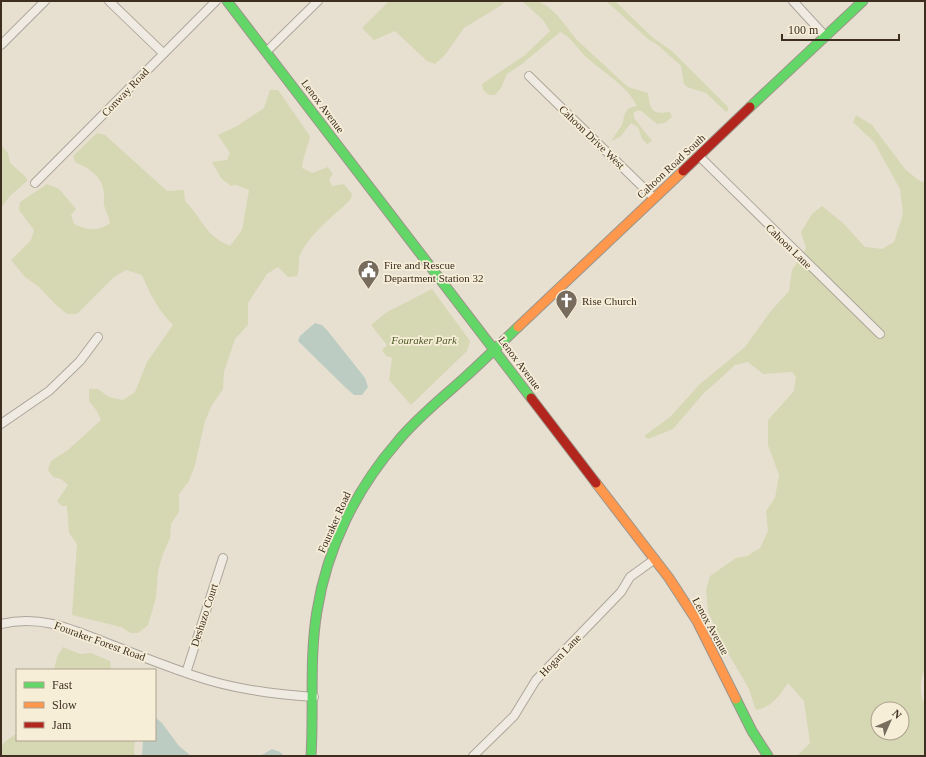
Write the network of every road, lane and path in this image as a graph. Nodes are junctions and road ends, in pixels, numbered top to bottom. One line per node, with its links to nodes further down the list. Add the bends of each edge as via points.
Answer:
1 (45, 1): 9 (street)
2 (109, 1): 11 (street)
3 (216, 1): 11 (street, Conway Road)
4 (227, 1): 10 (main road, Lenox Avenue)
5 (318, 1): 10 (street)
6 (793, 1): 8 (street)
7 (863, 1): 8 (main road, Cahoon Road South)
8 (826, 36): 13 (main road, Cahoon Road South)
9 (1, 45)
10 (266, 52): 18 (main road, Lenox Avenue)
11 (163, 53): 14 (street, Conway Road)
12 (529, 76): 15 (street, Cahoon Drive West)
13 (699, 156): 15 (main road, Cahoon Road South); 16 (street, Cahoon Lane)
14 (35, 184)
15 (654, 198): 18 (main road, Cahoon Road South)
16 (880, 334)
17 (98, 337): 19 (street, via 80,360 49,391)
18 (494, 349): 21 (main road, Lenox Avenue); 24 (main road, Fouraker Road, via 425,412 397,442 377,467 352,507 338,538 322,588 314,638)
19 (1, 424)
20 (223, 558): 23 (street, Deshazo Court)
21 (655, 559): 26 (street, Hogan Lane, via 630,577 621,592 536,680 514,716); 27 (main road, Lenox Avenue, via 697,621 752,731)
22 (1, 624): 23 (street, Fouraker Forest Road, via 43,621 69,628)
23 (186, 672): 24 (street, Fouraker Forest Road, via 234,687 273,694)
24 (314, 697): 25 (main road, Fouraker Road)
25 (311, 756)
26 (473, 756)
27 (768, 756)

